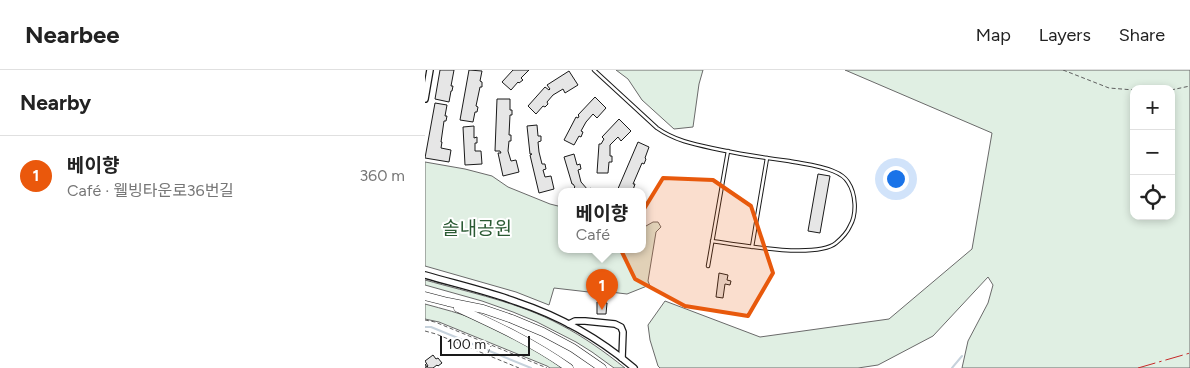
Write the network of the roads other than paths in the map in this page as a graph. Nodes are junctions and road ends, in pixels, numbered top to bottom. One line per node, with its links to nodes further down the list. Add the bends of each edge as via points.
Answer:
1 (430, 70): 3 (street)
2 (594, 70): 4 (lane, via 667,135 690,144)
3 (425, 99)
4 (728, 151): 5 (lane); 6 (lane)
5 (767, 158): 7 (lane); 7 (lane, via 834,171 849,183 854,213 851,226 832,246 809,250)
6 (713, 241): 7 (lane); 8 (lane)
7 (752, 247)
8 (707, 266)
9 (425, 274): 12 (street, via 518,302)
10 (425, 296): 11 (main road)
11 (448, 302): 14 (main road, via 528,341); 15 (main road, via 513,318 573,348)
12 (569, 324): 13 (street); 13 (street, via 585,321 621,327)
13 (623, 358): 16 (street)
14 (569, 368)
15 (602, 368)
16 (634, 368)

